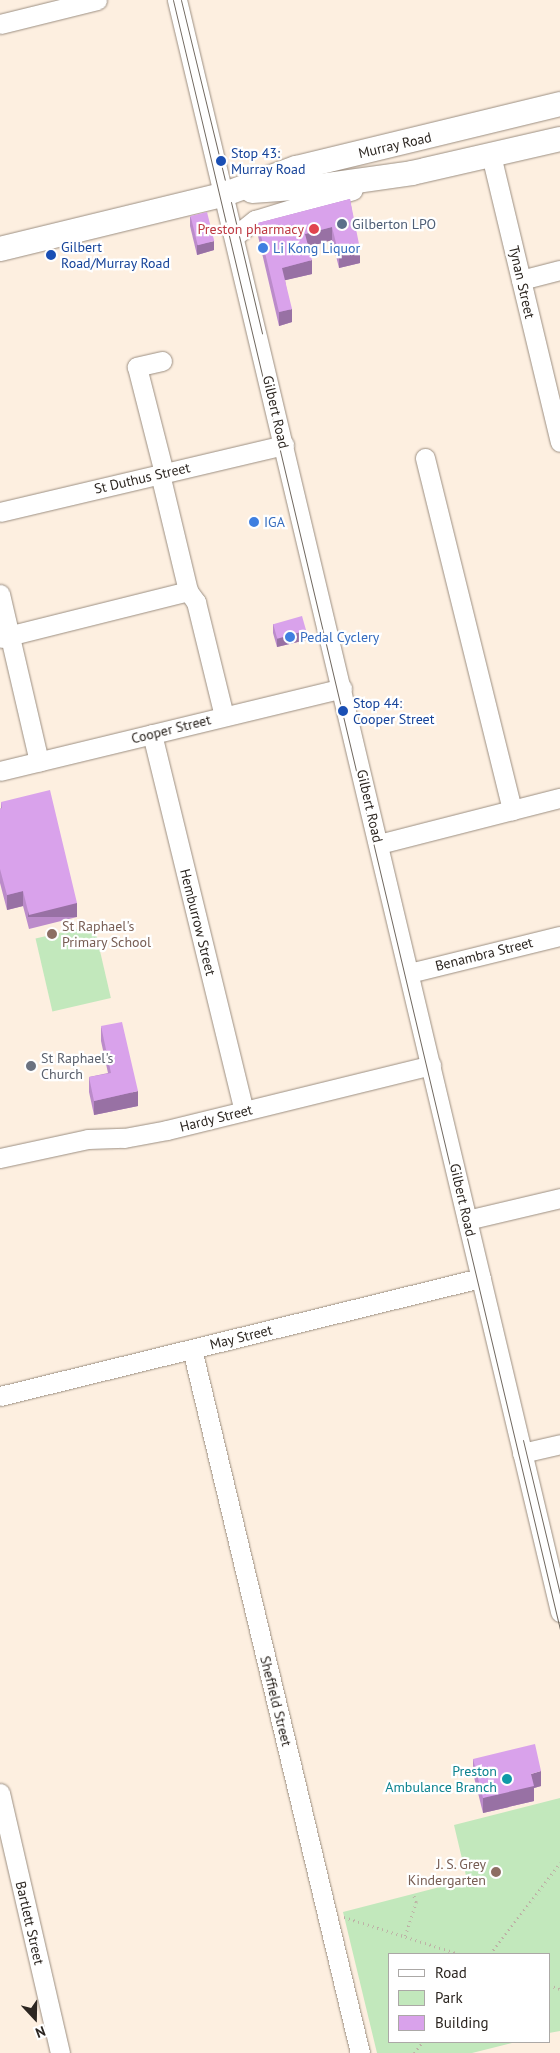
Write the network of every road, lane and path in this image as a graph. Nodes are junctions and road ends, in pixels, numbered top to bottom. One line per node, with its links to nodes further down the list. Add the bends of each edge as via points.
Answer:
1 (97, 0): 3 (street)
2 (177, 0): 9 (street, Gilbert Road)
3 (0, 24)
4 (560, 104): 5 (main road, Murray Road)
5 (484, 123): 7 (main road, Tynan Street); 9 (main road, Murray Road, via 296,168)
6 (560, 138): 7 (main road, Murray Road)
7 (491, 155): 8 (main road, Murray Road); 13 (street, Tynan Street)
8 (412, 173): 9 (main road, Murray Road, via 321,186); 10 (street, via 271,214 251,223)
9 (228, 193): 10 (street, Gilbert Road); 11 (main road, Murray Road)
10 (235, 236): 16 (street, Gilbert Road)
11 (0, 249)
12 (560, 270): 13 (street)
13 (521, 280): 15 (street, Tynan Street)
14 (162, 361): 18 (street, via 137,367)
15 (560, 442)
16 (284, 444): 18 (street, St Duthus Street); 23 (street, Gilbert Road)
17 (426, 458): 29 (street)
18 (162, 473): 19 (street, St Duthus Street); 20 (street)
19 (0, 512)
20 (188, 591): 22 (street); 24 (street, via 196,602)
21 (0, 594): 22 (street)
22 (5, 636): 26 (street)
23 (342, 688): 24 (street, Cooper Street); 30 (street, Gilbert Road)
24 (224, 716): 25 (street, Cooper Street)
25 (152, 734): 26 (street, Cooper Street); 34 (street, Hemburrow Street)
26 (39, 762): 27 (street, Cooper Street)
27 (0, 771)
28 (560, 798): 29 (street)
29 (512, 810): 30 (street)
30 (379, 844): 32 (street, Gilbert Road)
31 (560, 936): 32 (street, Benambra Street)
32 (409, 973): 33 (street, Gilbert Road)
33 (431, 1065): 34 (street, Hardy Street); 37 (street, Gilbert Road)
34 (244, 1111): 35 (street, Hardy Street, via 158,1132 124,1138 88,1139)
35 (0, 1158)
36 (560, 1198): 37 (street)
37 (467, 1220): 38 (street, Gilbert Road)
38 (481, 1278): 39 (street, May Street); 42 (street, Gilbert Road)
39 (192, 1349): 40 (street, May Street); 47 (street, Sheffield Street)
40 (0, 1396)
41 (560, 1444): 42 (street)
42 (522, 1453): 43 (street, Gilbert Road)
43 (560, 1612)
44 (0, 1793): 52 (street, Bartlett Street)
45 (560, 1863): 50 (path)
46 (413, 1894): 48 (path, via 416,1902)
47 (328, 1912): 48 (path); 53 (street, Sheffield Street)
48 (405, 1936): 49 (path)
49 (456, 1953)
50 (491, 1953)
51 (422, 2043): 54 (path)
52 (60, 2053)
53 (360, 2053)
54 (414, 2053)

